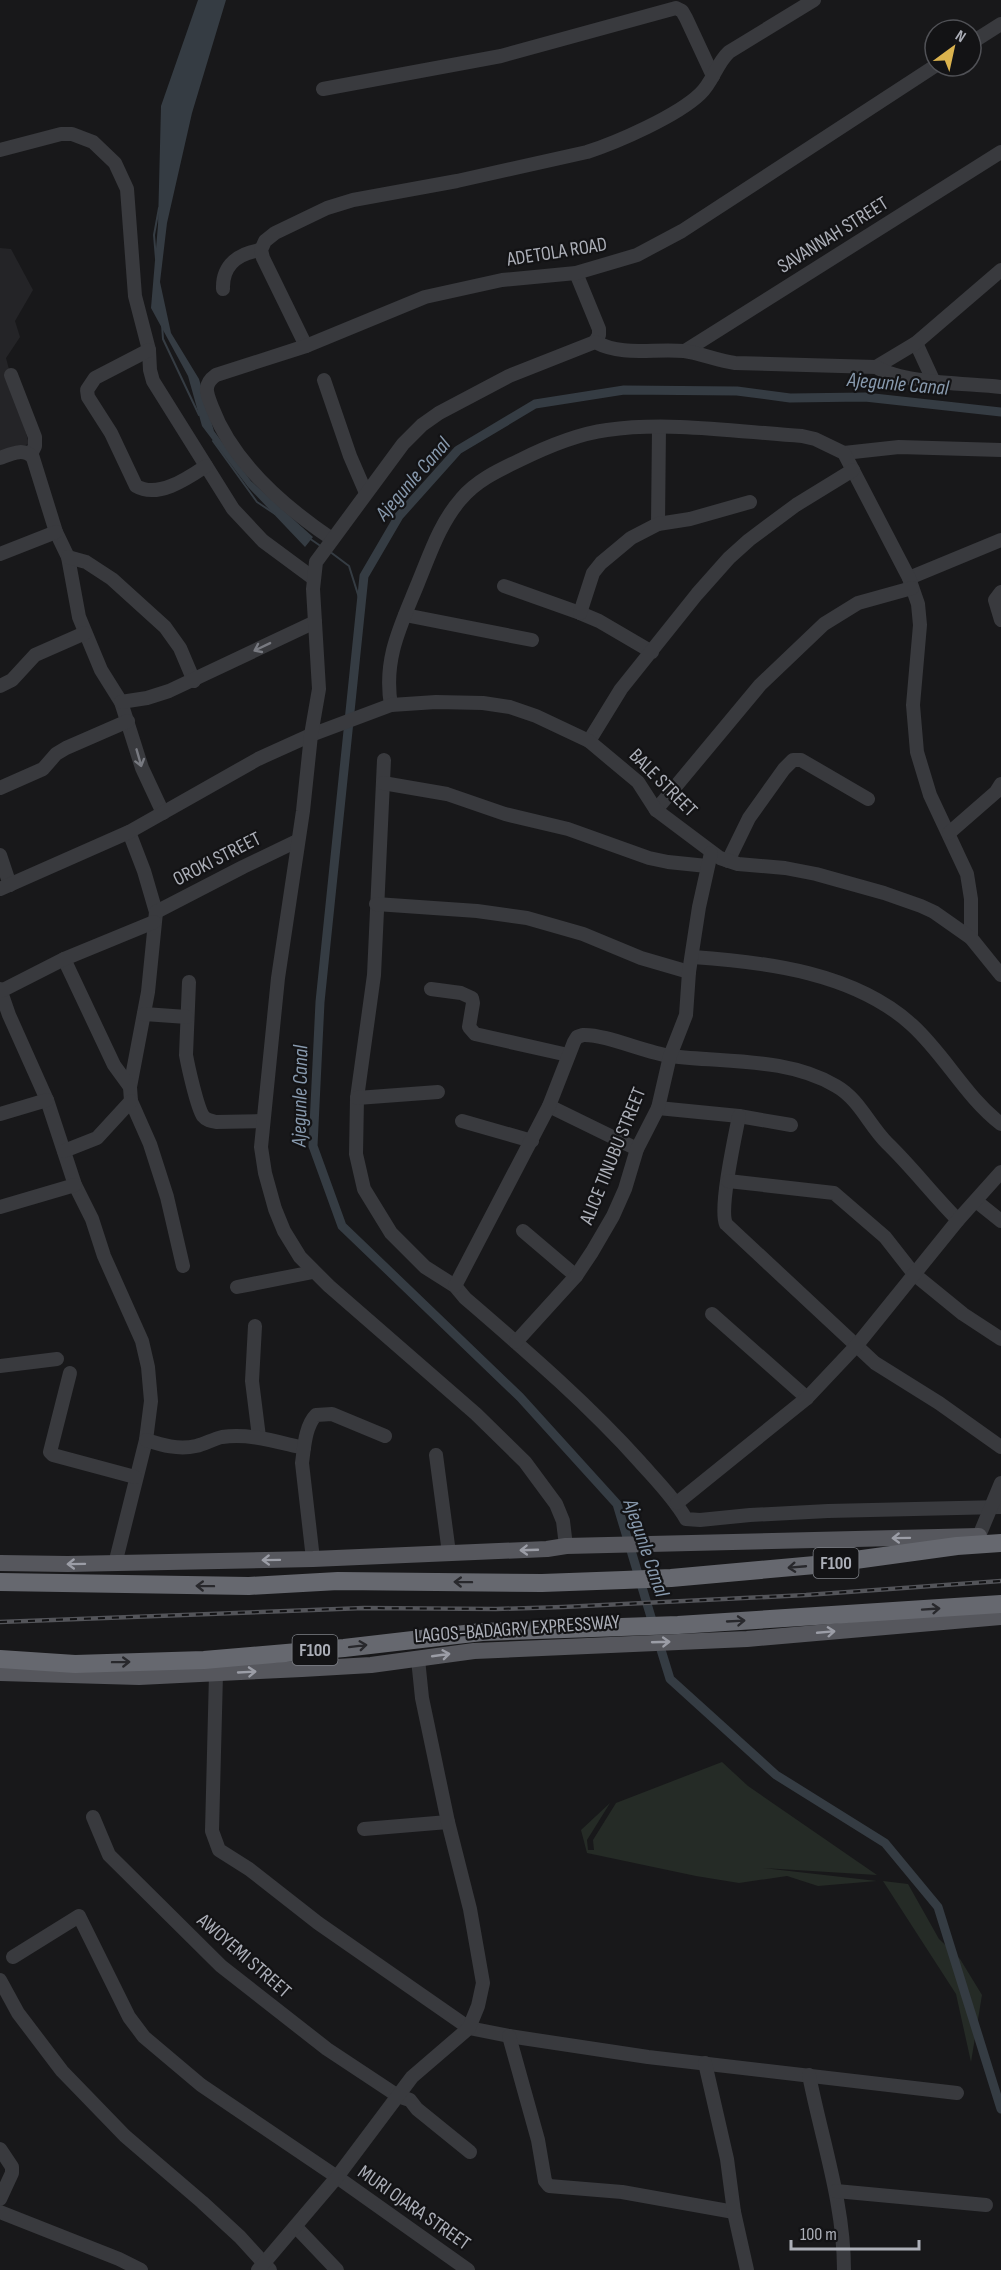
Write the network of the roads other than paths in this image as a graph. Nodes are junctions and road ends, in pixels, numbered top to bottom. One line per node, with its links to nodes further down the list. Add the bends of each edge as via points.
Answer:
1 (814, 0): 5 (street, via 729,52)
2 (1001, 24): 3 (street)
3 (983, 35)
4 (923, 74): 11 (street, ADETOLA ROAD, via 660,244 617,263)
5 (713, 76): 6 (street, via 686,18 676,8 519,52); 9 (street, via 685,105 606,146 457,182 336,205 274,233)
6 (323, 89)
7 (0, 150): 16 (street, via 72,134 93,142 115,163 127,189 135,296)
8 (1001, 152): 17 (street, SAVANNAH STREET)
9 (261, 250): 12 (street, via 237,258 224,273); 15 (street)
10 (1001, 270): 14 (street)
11 (576, 273): 13 (street, via 599,329); 15 (street, ADETOLA ROAD, via 502,280 425,297)
12 (223, 289)
13 (595, 342): 17 (street, via 617,351); 30 (street, via 527,367 439,413 403,444)
14 (916, 343): 18 (street); 21 (street)
15 (306, 346): 35 (street, ADETOLA ROAD, via 216,375 206,387 229,443 260,479)
16 (149, 350): 28 (street, via 153,381); 28 (street, via 95,378 87,390 88,397 111,433 136,486 147,490 179,483)
17 (685, 351): 18 (street, via 735,363)
18 (876, 367): 21 (street, via 898,377)
19 (11, 375): 26 (street, via 34,437)
20 (324, 380): 30 (street)
21 (933, 380): 22 (street)
22 (1001, 387)
23 (658, 427): 25 (street, via 802,436); 32 (street); 43 (street, via 608,430 576,437 546,447 475,485 438,534)
24 (1001, 450): 25 (street, via 899,447)
25 (844, 453): 29 (street)
26 (31, 454): 27 (street, via 23,452); 33 (street)
27 (0, 458)
28 (206, 466): 38 (street, via 233,509 263,541)
29 (853, 470): 39 (street); 48 (street, via 749,540 698,594)
30 (366, 493): 35 (street)
31 (750, 502): 32 (street)
32 (658, 524): 42 (street, via 631,538 601,563 593,573)
33 (56, 532): 36 (street); 37 (street)
34 (1001, 540): 39 (street)
35 (329, 543): 38 (street, via 316,562)
36 (0, 554)
37 (69, 557): 46 (street); 49 (street, via 86,562 111,579 165,627 180,648)
38 (313, 578): 45 (street)
39 (911, 583): 61 (street, via 858,603 824,624 760,685); 64 (street, via 920,625 913,705 917,752 930,795)
40 (504, 586): 42 (street)
41 (1001, 592): 44 (street, via 995,600)
42 (580, 613): 48 (street)
43 (405, 615): 47 (street); 52 (street, via 395,641)
44 (1001, 620)
45 (315, 622): 49 (street, one-way to 49); 54 (street, via 320,674)
46 (85, 633): 50 (street, via 35,655 12,680); 51 (street)
47 (532, 640)
48 (652, 652): 55 (street, via 621,689)
49 (194, 681): 51 (street, via 147,698)
50 (0, 686)
51 (121, 702): 53 (street)
52 (386, 706): 54 (street, BALE STREET); 55 (street, BALE STREET, via 460,702 510,707)
53 (128, 721): 59 (street, via 66,748 44,769); 62 (street, one-way to 62, via 142,768)
54 (317, 734): 62 (street, BALE STREET, via 258,759); 65 (street)
55 (589, 741): 61 (street, BALE STREET, via 638,782)
56 (384, 760): 57 (street)
57 (383, 783): 67 (street, via 447,794 668,862); 70 (street)
58 (1001, 784): 64 (street)
59 (0, 788)
60 (867, 799): 68 (street, via 801,760 793,760 749,818)
61 (656, 810): 67 (street, BALE STREET)
62 (163, 813): 63 (street, BALE STREET)
63 (129, 832): 69 (street, BALE STREET); 71 (street)
64 (950, 833): 72 (street, via 967,874)
65 (297, 841): 71 (street, OROKI STREET, via 234,871); 93 (street)
66 (0, 855): 69 (street)
67 (709, 859): 68 (street, BALE STREET); 73 (street, ALICE TINUBU STREET)
68 (728, 861): 72 (street, BALE STREET, via 816,874 884,893 934,912)
69 (5, 887)
70 (376, 904): 75 (street, via 527,918); 87 (street, via 374,975)
71 (155, 917): 74 (street, OROKI STREET); 80 (street)
72 (971, 938): 76 (street, BALE STREET)
73 (693, 957): 75 (street, ALICE TINUBU STREET); 95 (street, via 790,968 873,997 913,1026)
74 (64, 959): 79 (street, OROKI STREET); 86 (street)
75 (689, 972): 84 (street, ALICE TINUBU STREET, via 686,1015)
76 (1001, 975)
77 (189, 982): 82 (street)
78 (431, 989): 83 (street, via 472,998 469,1027 475,1034)
79 (0, 990): 81 (street)
80 (144, 1014): 82 (street); 86 (street)
81 (4, 1016): 88 (street)
82 (187, 1017): 93 (street, via 188,1066 202,1115 216,1122)
83 (568, 1055): 84 (street, via 577,1037 587,1035); 89 (street)
84 (670, 1056): 90 (street, ALICE TINUBU STREET); 105 (street, via 749,1062 807,1073 836,1086 852,1098 886,1143)
85 (438, 1092): 87 (street)
86 (131, 1094): 99 (street, via 97,1138); 108 (street, via 164,1186)
87 (357, 1098): 112 (street, via 356,1154 364,1189 380,1218 404,1248)
88 (48, 1101): 91 (street); 99 (street)
89 (549, 1106): 97 (street); 98 (street)
90 (658, 1108): 92 (street); 98 (street, ALICE TINUBU STREET)
91 (0, 1114)
92 (739, 1116): 96 (street); 101 (street)
93 (262, 1121): 109 (street, via 261,1147 275,1209 284,1231)
94 (462, 1121): 97 (street)
95 (1001, 1124)
96 (791, 1125)
97 (532, 1141): 112 (street)
98 (638, 1149): 111 (street, ALICE TINUBU STREET, via 613,1216)
99 (64, 1151): 102 (street)
100 (1001, 1172): 103 (street)
101 (728, 1181): 110 (street, via 834,1193 885,1237); 118 (street, via 726,1224)
102 (75, 1185): 104 (street); 125 (street, via 142,1341 151,1401)
103 (976, 1201): 105 (street); 106 (street)
104 (0, 1207)
105 (958, 1220): 110 (street)
106 (1001, 1221)
107 (523, 1231): 111 (street)
108 (183, 1266)
109 (313, 1272): 113 (street); 138 (street, via 476,1413 525,1462 556,1504)
110 (914, 1274): 116 (street, via 963,1314); 118 (street)
111 (576, 1276): 117 (street, ALICE TINUBU STREET)
112 (455, 1286): 117 (street)
113 (237, 1287)
114 (712, 1314): 122 (street)
115 (255, 1326): 124 (street, via 252,1381)
116 (1001, 1338)
117 (516, 1342): 131 (street, via 625,1446)
118 (857, 1345): 122 (street); 126 (street, via 875,1363)
119 (57, 1359): 120 (street)
120 (1, 1371)
121 (70, 1373): 129 (street, via 50,1452)
122 (807, 1398): 131 (street)
123 (385, 1436): 127 (street, via 323,1413 312,1419)
124 (259, 1437): 125 (street, via 223,1437 184,1448); 127 (street)
125 (146, 1440): 129 (street)
126 (1001, 1447)
127 (304, 1448): 140 (street, via 303,1478)
128 (436, 1455): 139 (street)
129 (135, 1477): 142 (street)
130 (1001, 1483): 132 (street)
131 (677, 1503): 133 (street)
132 (996, 1507): 133 (street); 134 (street)
133 (687, 1519): 136 (street)
134 (979, 1536): 135 (main road); 136 (main road, one-way to 136)
135 (1001, 1536)
136 (695, 1543): 138 (main road)
137 (1001, 1543): 143 (highway, F100, one-way to 143, via 826,1564 624,1580 338,1581 249,1586)
138 (566, 1546): 139 (main road, one-way to 139)
139 (449, 1553): 140 (main road)
140 (313, 1559): 142 (main road, one-way to 142)
141 (0, 1563): 142 (main road, one-way to 141)
142 (115, 1564)
143 (0, 1582)
144 (1001, 1604): 146 (highway, LAGOS-BADAGRY EXPRESSWAY / F100, one-way to 144, via 75,1664 204,1660 482,1632 678,1625)
145 (1001, 1617): 147 (main road, LAGOS-BADAGRY EXPRESSWAY, one-way to 145, via 474,1651 747,1639)
146 (0, 1659)
147 (418, 1659): 149 (main road, LAGOS-BADAGRY EXPRESSWAY, one-way to 147); 151 (street)
148 (0, 1673): 149 (main road, LAGOS-BADAGRY EXPRESSWAY, via 139,1677)
149 (216, 1674): 155 (street, via 212,1831 219,1850)
150 (93, 1818): 160 (street, AWOYEMI STREET, via 109,1855 221,1966 327,2049)
151 (447, 1822): 152 (street); 155 (street, via 470,1909 483,1983)
152 (364, 1829)
153 (13, 1957): 163 (street, MURI OJARA STREET, via 79,1916 129,2017 144,2037 201,2085)
154 (0, 1980): 170 (street, via 18,2013 62,2071 125,2136 202,2202)
155 (469, 2028): 156 (street); 160 (street, via 424,2066)
156 (509, 2036): 157 (street); 168 (street, via 549,2186 622,2192)
157 (705, 2063): 158 (street); 168 (street, via 727,2159)
158 (809, 2075): 159 (street); 164 (street)
159 (957, 2093)
160 (398, 2096): 162 (street, AWOYEMI STREET, via 410,2100); 163 (street)
161 (0, 2149): 165 (street, via 12,2166)
162 (470, 2152)
163 (337, 2177): 169 (street); 173 (street, MURI OJARA STREET)
164 (836, 2191): 166 (street); 175 (street)
165 (0, 2199)
166 (986, 2205)
167 (0, 2212): 171 (street)
168 (734, 2212): 174 (street)
169 (296, 2227): 170 (street); 172 (street)
170 (264, 2267)
171 (141, 2270)
172 (337, 2270)
173 (468, 2270)
174 (747, 2270)
175 (844, 2270)

